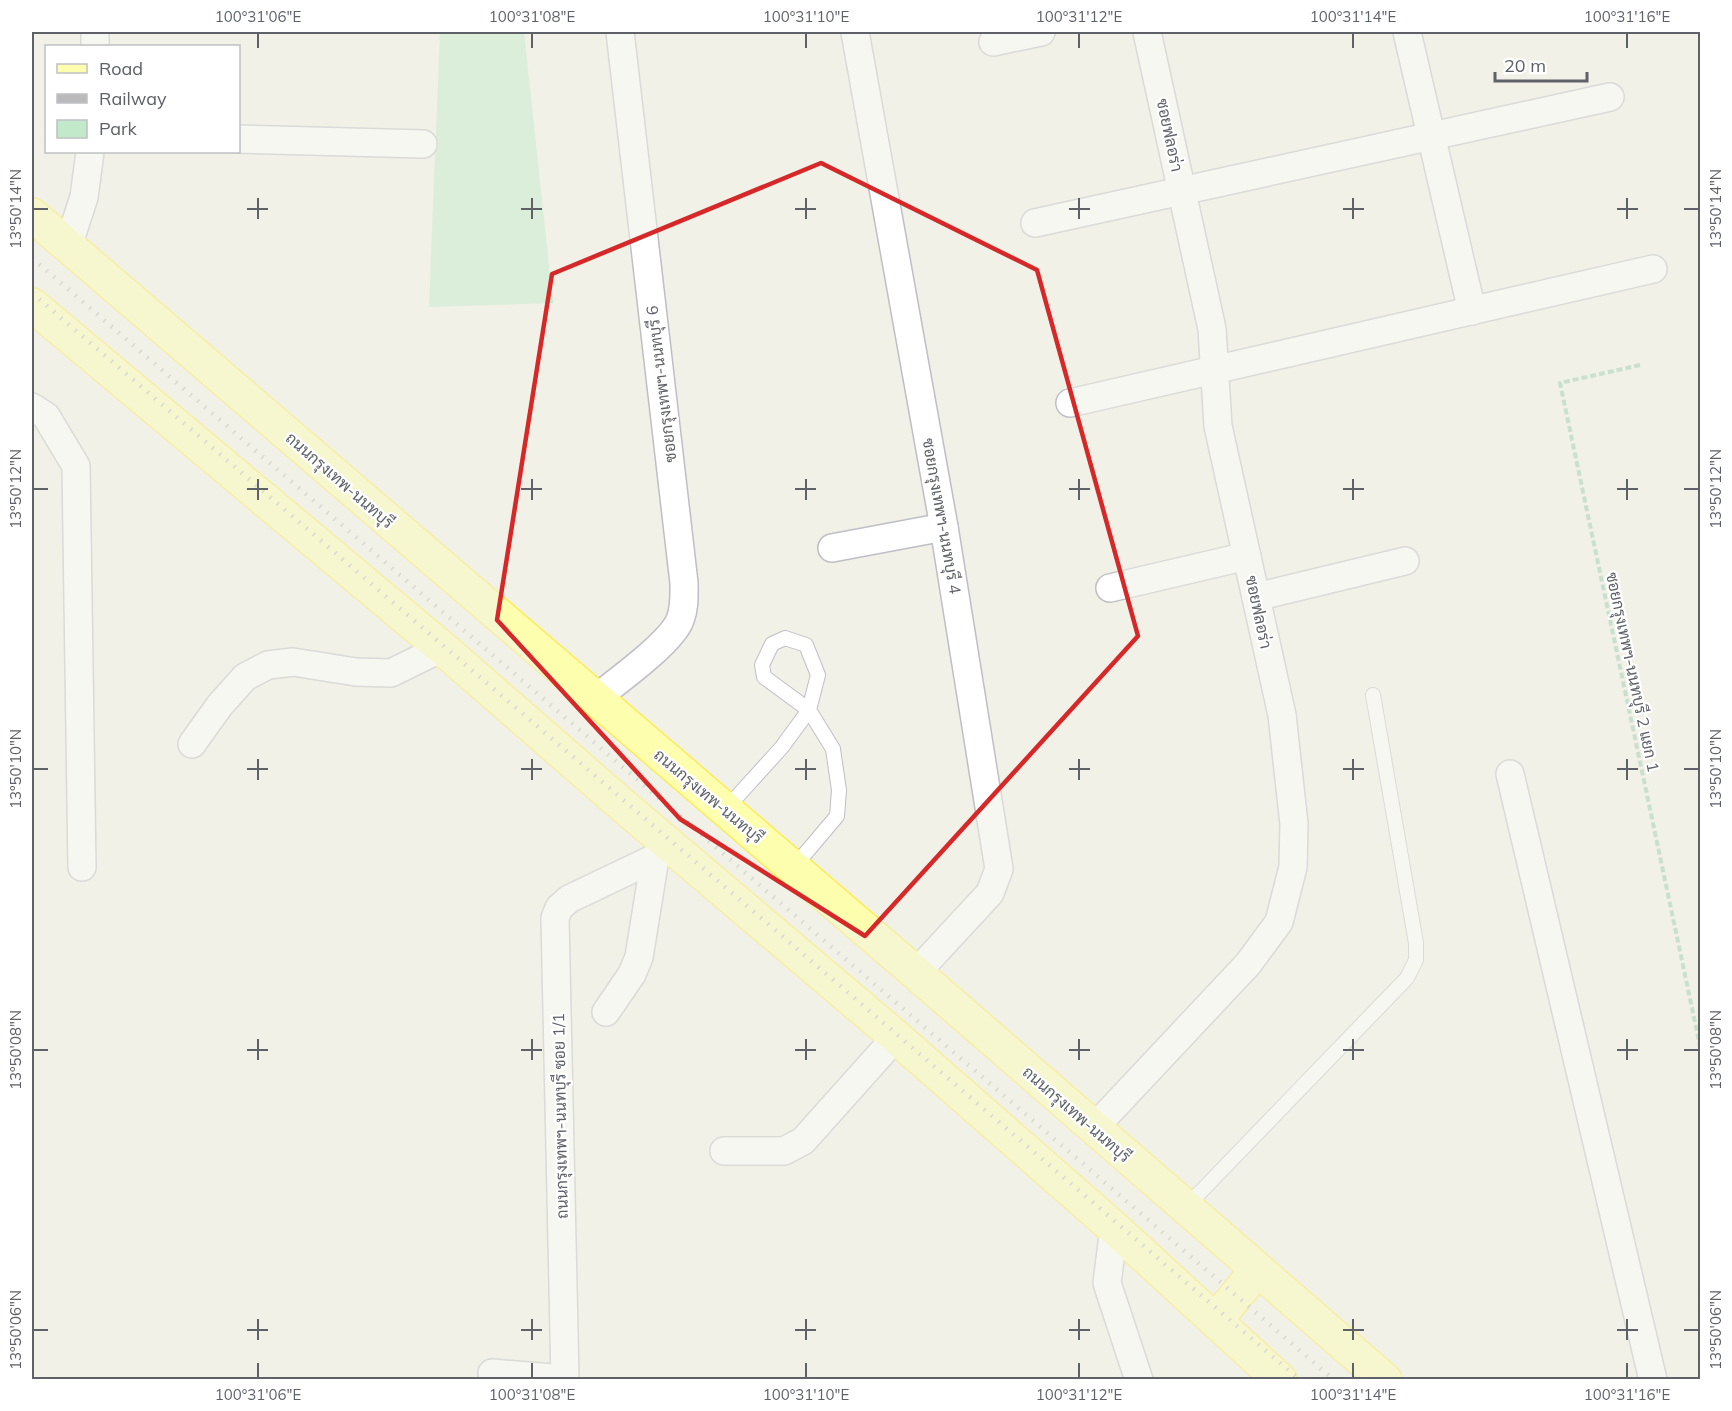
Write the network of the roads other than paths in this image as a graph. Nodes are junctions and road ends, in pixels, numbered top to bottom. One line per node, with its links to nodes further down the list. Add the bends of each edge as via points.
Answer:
1 (621, 32): 30 (street, ซอยกรุงเทพฯ-นนทบุรี 6, via 685,606 679,623 658,647)
2 (855, 32): 22 (street, ซอยกรุงเทพฯ-นนทบุรี 4)
3 (1041, 32): 6 (street)
4 (1147, 32): 12 (street, ซอยฟลอร่า)
5 (1407, 32): 8 (street)
6 (993, 42)
7 (1610, 97): 8 (street)
8 (1431, 136): 12 (street); 18 (street)
9 (240, 139): 10 (street)
10 (423, 144)
11 (90, 153): 15 (street, via 84,198)
12 (1182, 190): 14 (street); 19 (street, ซอยฟลอร่า, via 1212,329)
13 (32, 215): 15 (main road, ถนนกรุงเทพ-นนทบุรี)
14 (1035, 223)
15 (68, 246): 30 (main road, ถนนกรุงเทพ-นนทบุรี)
16 (1653, 269): 18 (street)
17 (32, 305): 28 (main road)
18 (1472, 311): 19 (street)
19 (1213, 370): 20 (street); 24 (street, ซอยฟลอร่า, via 1218,426)
20 (1070, 403)
21 (32, 407): 36 (street, via 46,416 76,466)
22 (944, 527): 23 (street); 38 (street, ซอยกรุงเทพฯ-นนทบุรี 4, via 999,869 990,893)
23 (832, 548)
24 (1247, 556): 26 (street); 27 (street, ซอยฟลอร่า)
25 (1405, 561): 27 (street)
26 (1110, 588)
27 (1256, 597): 41 (street, ซอยฟลอร่า, via 1282,714 1294,824 1293,867 1279,922 1248,964)
28 (442, 648): 32 (street, via 391,673 293,662 268,665 246,677); 35 (main road)
29 (1373, 695): 43 (lane, via 1416,960 1407,978)
30 (595, 699): 34 (main road, ถนนกรุงเทพ-นนทบุรี)
31 (809, 710): 31 (lane, via 818,675 806,645 785,638 772,644 762,665 764,677); 34 (lane, via 782,747); 37 (lane, via 832,749 839,790 837,816)
32 (192, 744)
33 (1510, 774): 53 (street)
34 (725, 810): 37 (main road, ถนนกรุงเทพ-นนทบุรี)
35 (662, 851): 39 (street, via 639,957); 40 (main road); 48 (street, ถนนกรุงเทพฯ-นนทบุรี ซอย 1/1, via 569,899 555,918)
36 (82, 867)
37 (793, 868): 38 (main road, ถนนกรุงเทพ-นนทบุรี)
38 (916, 973): 41 (main road, ถนนกรุงเทพ-นนทบุรี)
39 (606, 1012)
40 (896, 1037): 42 (street, via 803,1141 784,1151); 44 (main road)
41 (1094, 1128): 43 (main road, ถนนกรุงเทพ-นนทบุรี)
42 (724, 1151)
43 (1185, 1208): 45 (main road, ถนนกรุงเทพ-นนทบุรี)
44 (1114, 1227): 46 (main road); 50 (street, via 1107,1283)
45 (1257, 1270): 46 (main road); 52 (main road, ถนนกรุงเทพ-นนทบุรี)
46 (1215, 1320): 51 (main road)
47 (492, 1373): 48 (street)
48 (565, 1379): 49 (street)
49 (572, 1380)
50 (1139, 1380)
51 (1280, 1380)
52 (1385, 1380)
53 (1653, 1380)

